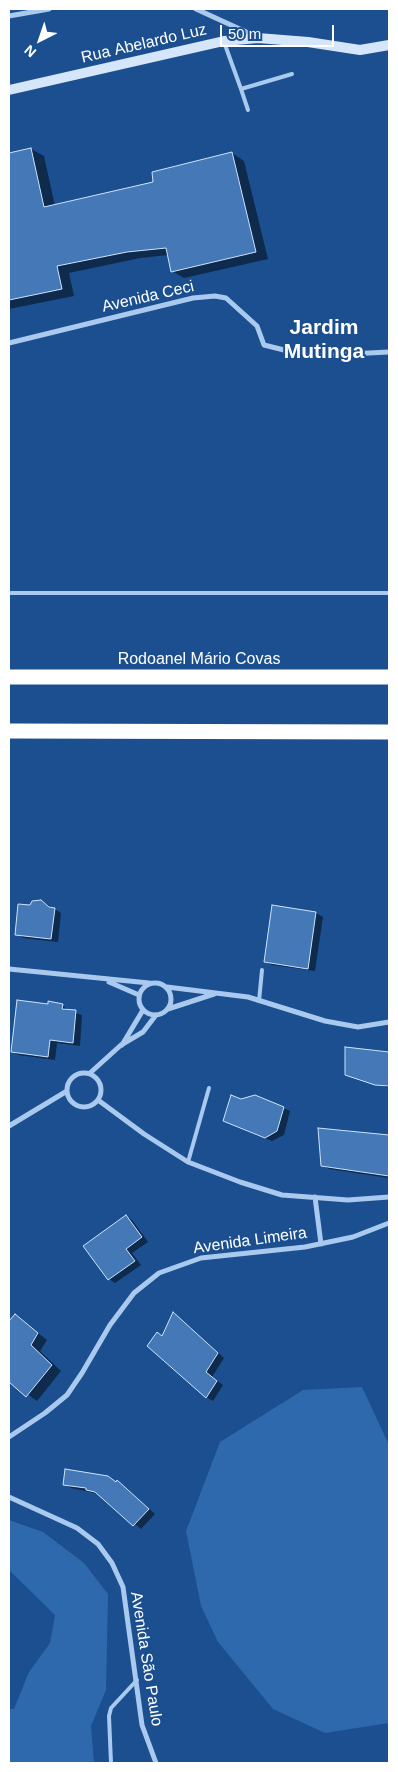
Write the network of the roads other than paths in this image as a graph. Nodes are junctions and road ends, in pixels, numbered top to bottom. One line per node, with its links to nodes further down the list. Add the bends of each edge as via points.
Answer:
1 (49, 9): 3 (street)
2 (196, 9): 4 (street, Rua Abelardo Luz)
3 (9, 16)
4 (258, 38): 5 (main road, Rua Abelardo Luz); 6 (main road, Rua Abelardo Luz, via 348,49)
5 (224, 41): 8 (lane); 9 (main road, Rua Abelardo Luz)
6 (389, 44)
7 (292, 74): 8 (lane)
8 (241, 89): 10 (lane)
9 (9, 90)
10 (248, 110)
11 (9, 343): 12 (street, Avenida Ceci, via 193,298 215,296 226,298 257,326 264,345 308,356)
12 (389, 352)
13 (9, 593): 14 (lane)
14 (389, 593)
15 (9, 677): 16 (highway, Rodoanel Mário Covas)
16 (389, 677)
17 (9, 731): 18 (highway)
18 (389, 732)
19 (9, 969): 21 (street)
20 (262, 970): 26 (lane)
21 (104, 980): 22 (street); 25 (street)
22 (149, 983): 23 (street, via 158,982); 25 (street)
23 (167, 987): 24 (street); 27 (street, via 172,1001)
24 (217, 993): 26 (street); 27 (street)
25 (139, 995): 28 (street)
26 (259, 1001): 30 (street, via 325,1021 358,1027)
27 (168, 1009): 29 (street)
28 (143, 1010): 29 (street); 31 (street)
29 (156, 1015): 31 (street, via 142,1032)
30 (389, 1022)
31 (122, 1045): 32 (street)
32 (90, 1073): 34 (street, via 74,1076); 35 (street, via 101,1085)
33 (209, 1088): 37 (lane)
34 (67, 1091): 35 (street, via 76,1105 84,1107); 36 (street)
35 (98, 1100): 37 (street)
36 (9, 1126)
37 (188, 1162): 38 (street, via 282,1194)
38 (315, 1197): 39 (street, via 348,1200); 41 (street)
39 (389, 1197)
40 (389, 1223): 41 (street, Avenida Limeira, via 353,1237)
41 (321, 1244): 42 (street, Avenida Limeira, via 201,1258 159,1273 134,1292 67,1395)
42 (9, 1436)
43 (9, 1497): 44 (street, Avenida São Paulo, via 76,1528 98,1544 112,1563 123,1587)
44 (137, 1680): 45 (lane, via 111,1708); 46 (street, Avenida São Paulo, via 142,1725)
45 (111, 1763)
46 (156, 1763)

